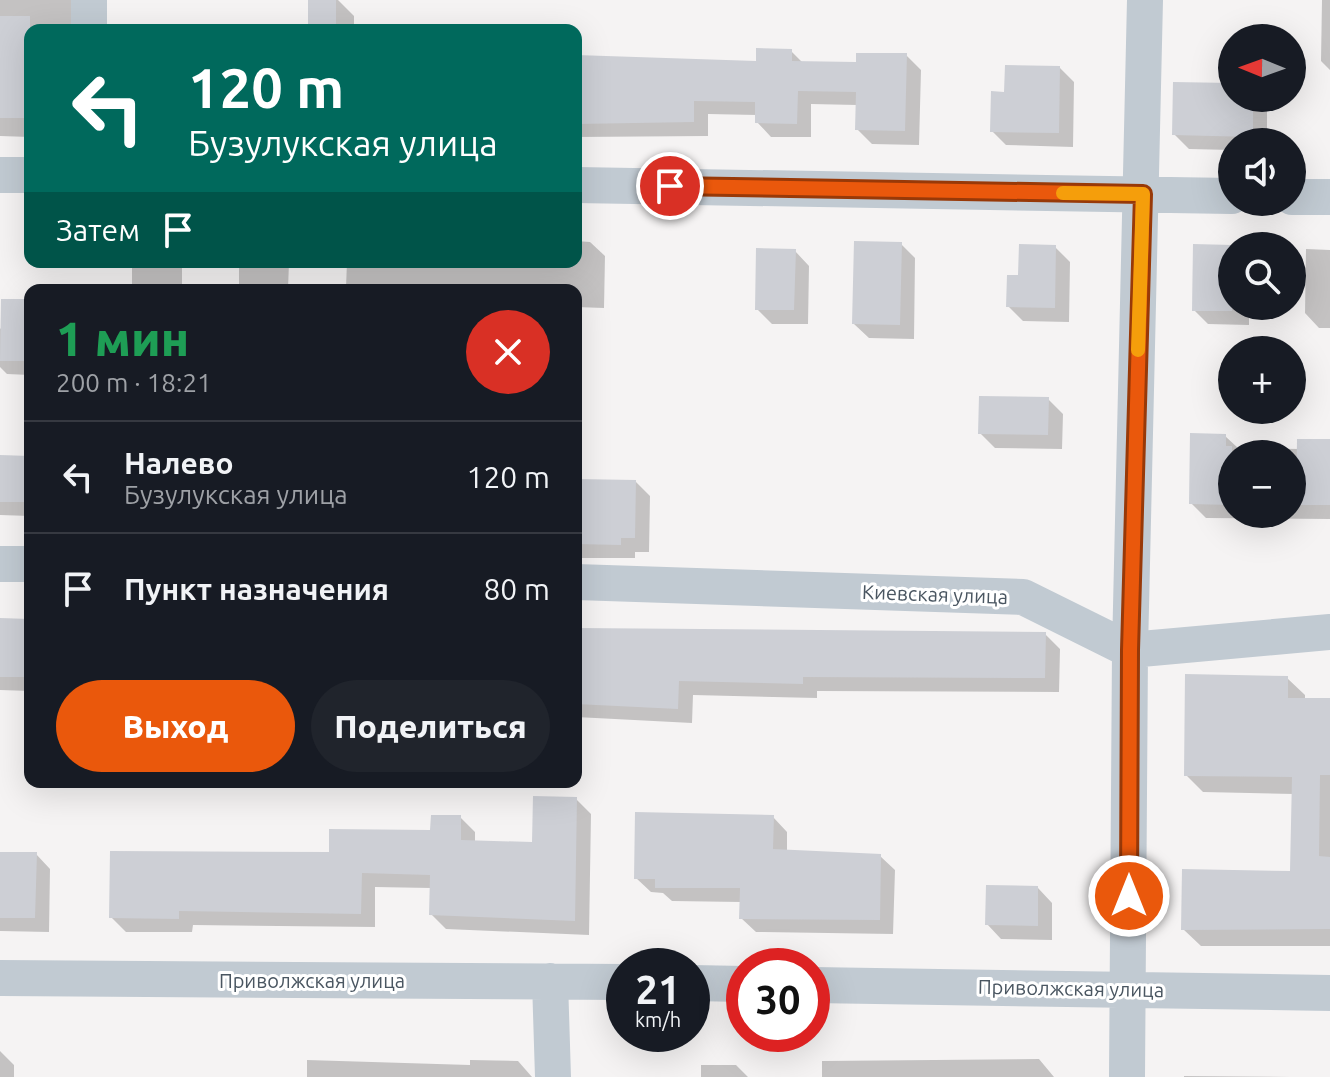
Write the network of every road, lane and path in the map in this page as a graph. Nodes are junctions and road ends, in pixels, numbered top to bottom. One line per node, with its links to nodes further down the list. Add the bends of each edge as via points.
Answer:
1 (89, 0): 3 (street)
2 (1145, 0): 7 (street)
3 (89, 24)
4 (0, 175): 5 (street)
5 (24, 175)
6 (582, 185): 7 (street)
7 (1143, 194): 8 (street); 15 (street)
8 (1218, 196)
9 (1306, 197): 10 (street)
10 (1330, 197)
11 (0, 564): 12 (street)
12 (24, 564)
13 (582, 582): 15 (street, Киевская улица, via 1023,597)
14 (1330, 632): 15 (street)
15 (1130, 650): 20 (street)
16 (0, 978): 17 (street, Приволжская улица)
17 (550, 981): 18 (street, Приволжская улица); 22 (street)
18 (606, 982)
19 (830, 985): 20 (street, Приволжская улица)
20 (1128, 989): 21 (street, Приволжская улица); 23 (street)
21 (1330, 993)
22 (553, 1077)
23 (1127, 1077)

